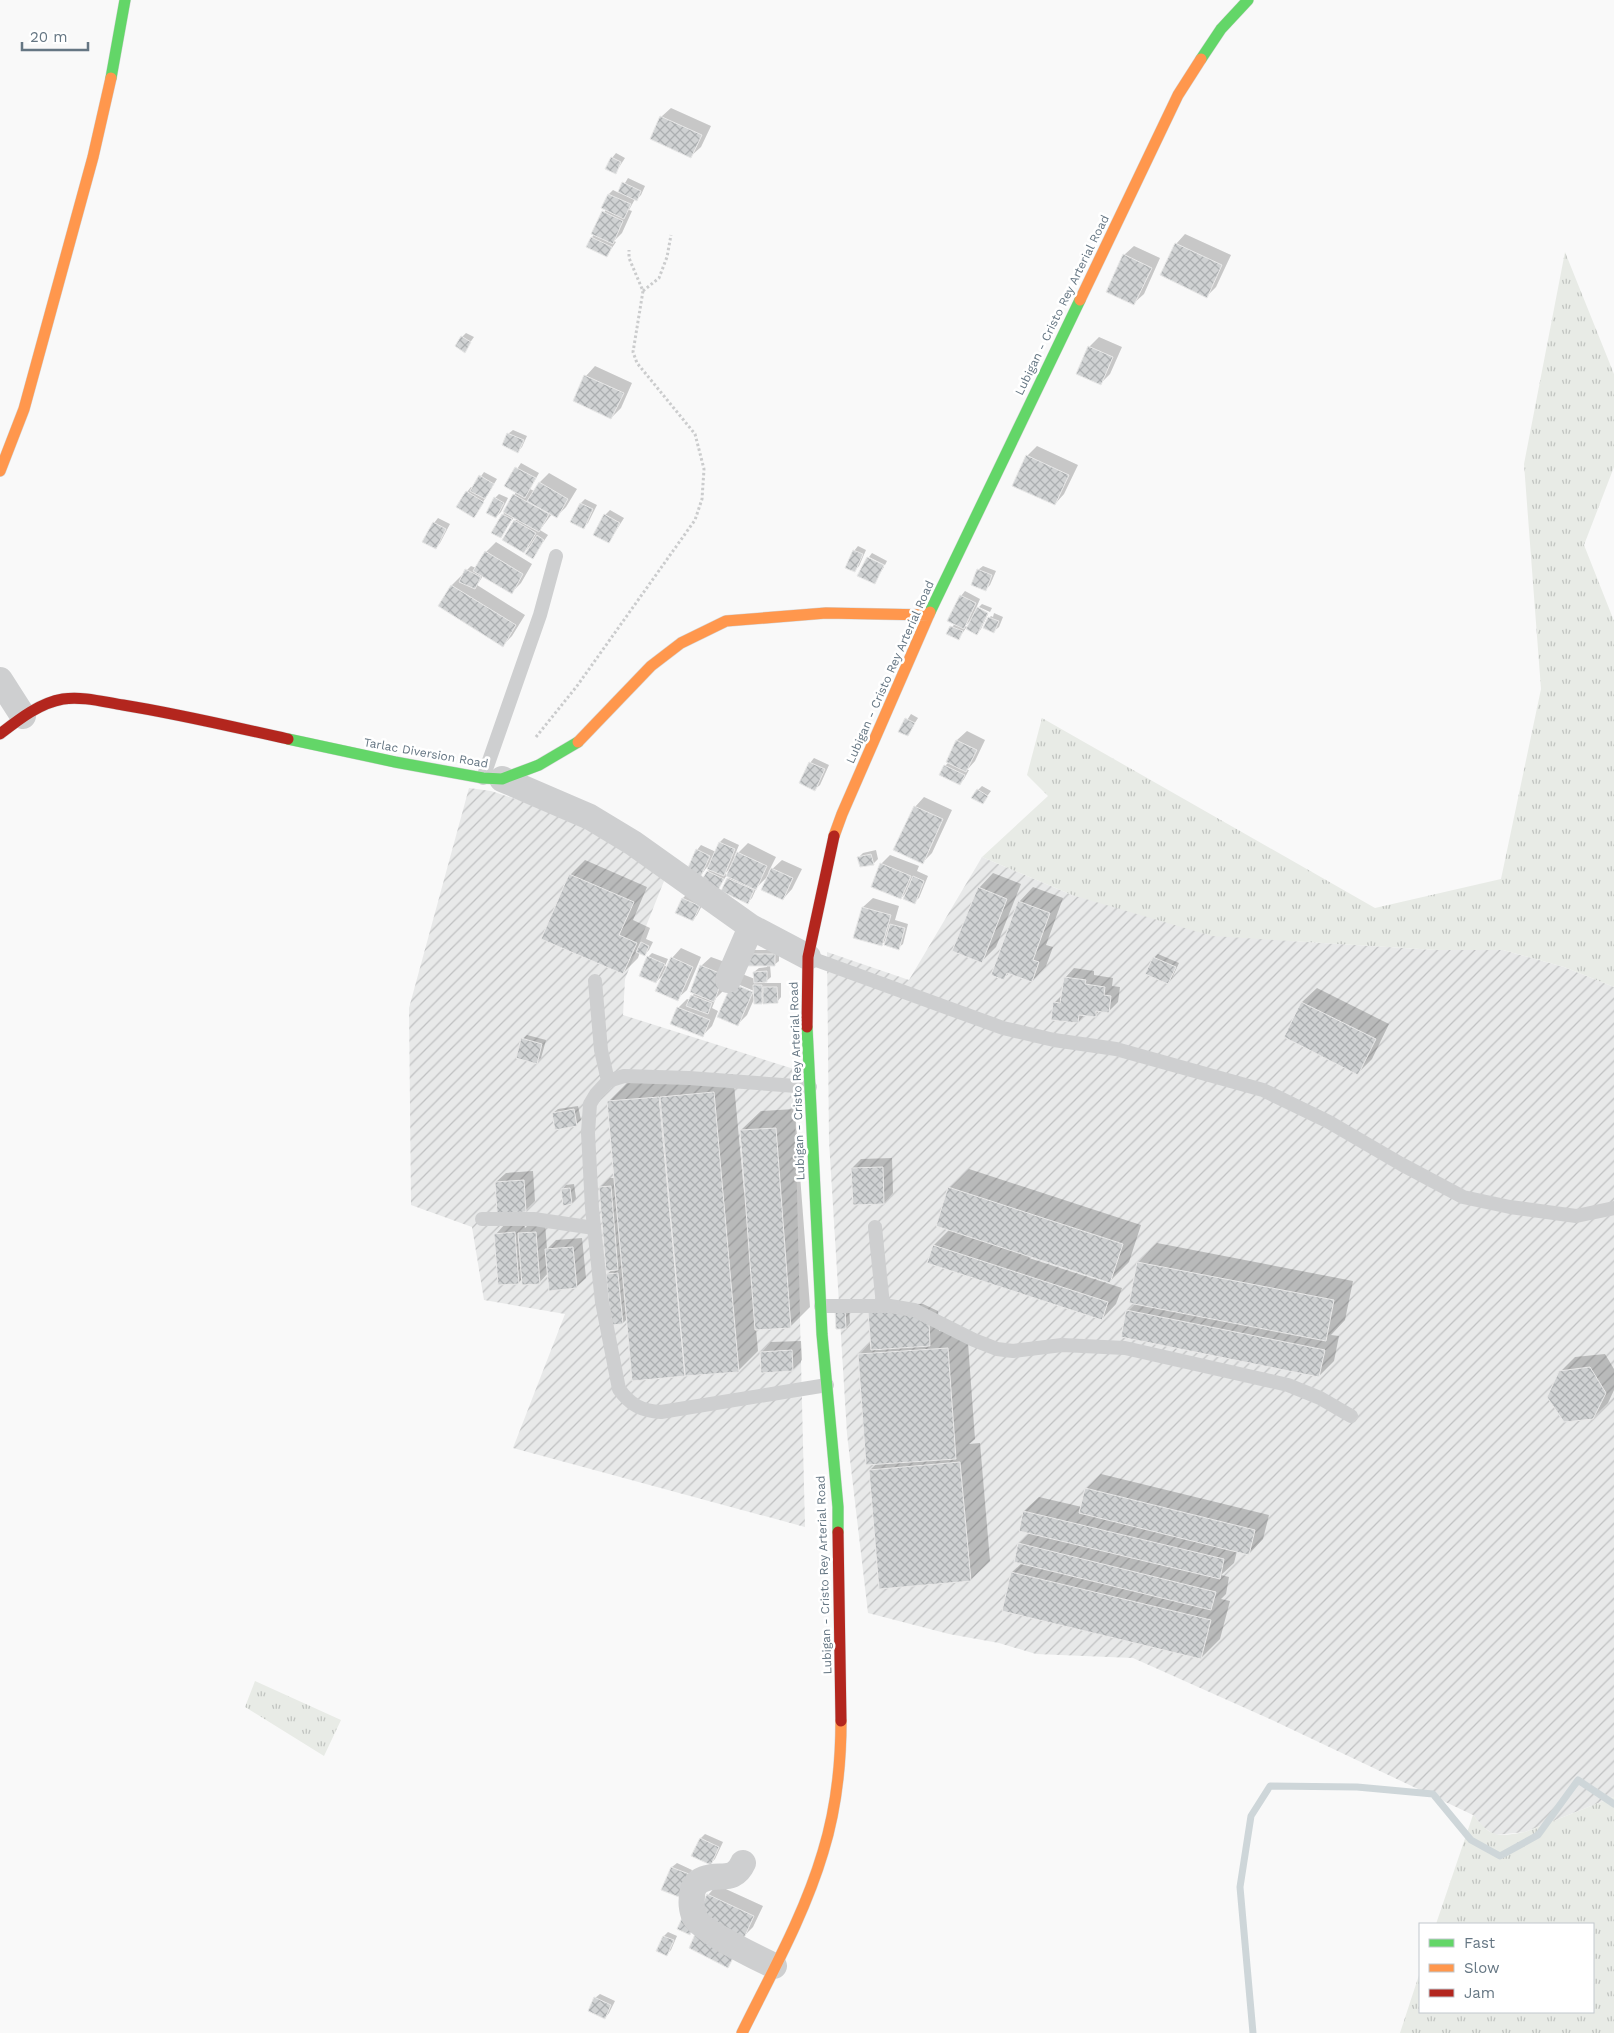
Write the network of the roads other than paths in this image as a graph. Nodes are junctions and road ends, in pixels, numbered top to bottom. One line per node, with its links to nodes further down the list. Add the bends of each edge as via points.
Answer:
1 (125, 0): 3 (main road, via 93,157 24,409)
2 (1248, 0): 5 (main road, Lubigan - Cristo Rey Arterial Road, via 1221,29 1178,95)
3 (0, 471)
4 (556, 556): 9 (lane)
5 (929, 616): 9 (main road, Tarlac Diversion Road, via 826,613 726,621 680,643 651,666 582,739 539,765); 11 (main road, Lubigan - Cristo Rey Arterial Road, via 836,830)
6 (0, 680): 7 (street)
7 (23, 716): 8 (main road, Tarlac Diversion Road); 9 (main road, Tarlac Diversion Road, via 63,699 86,699 159,711 395,762)
8 (0, 734)
9 (493, 778): 10 (street, via 599,822)
10 (752, 927): 11 (street); 12 (street)
11 (808, 957): 15 (main road, Lubigan - Cristo Rey Arterial Road, via 806,1004); 16 (lane, via 1003,1028 1116,1049 1263,1090 1329,1122 1463,1197 1576,1216)
12 (728, 980)
13 (595, 981): 14 (lane)
14 (608, 1081): 15 (lane, via 624,1076); 19 (lane, via 590,1104 588,1134)
15 (810, 1087): 20 (main road, Lubigan - Cristo Rey Arterial Road)
16 (1614, 1208)
17 (482, 1219): 19 (lane, via 534,1219)
18 (875, 1227): 21 (lane)
19 (594, 1228): 22 (lane, via 602,1302 619,1389 627,1400 639,1408 661,1412)
20 (821, 1306): 21 (lane); 22 (main road, Lubigan - Cristo Rey Arterial Road)
21 (883, 1306): 23 (lane, via 914,1310 997,1349 1024,1351 1062,1345 1126,1348 1288,1385 1320,1398)
22 (827, 1385): 25 (main road, Lubigan - Cristo Rey Arterial Road, via 838,1507 841,1749 838,1788 820,1864)
23 (1350, 1416)
24 (743, 1863): 25 (street, via 737,1873 696,1884 692,1891 694,1917 730,1944)
25 (774, 1966): 26 (main road, Lubigan - Cristo Rey Arterial Road)
26 (742, 2033)

